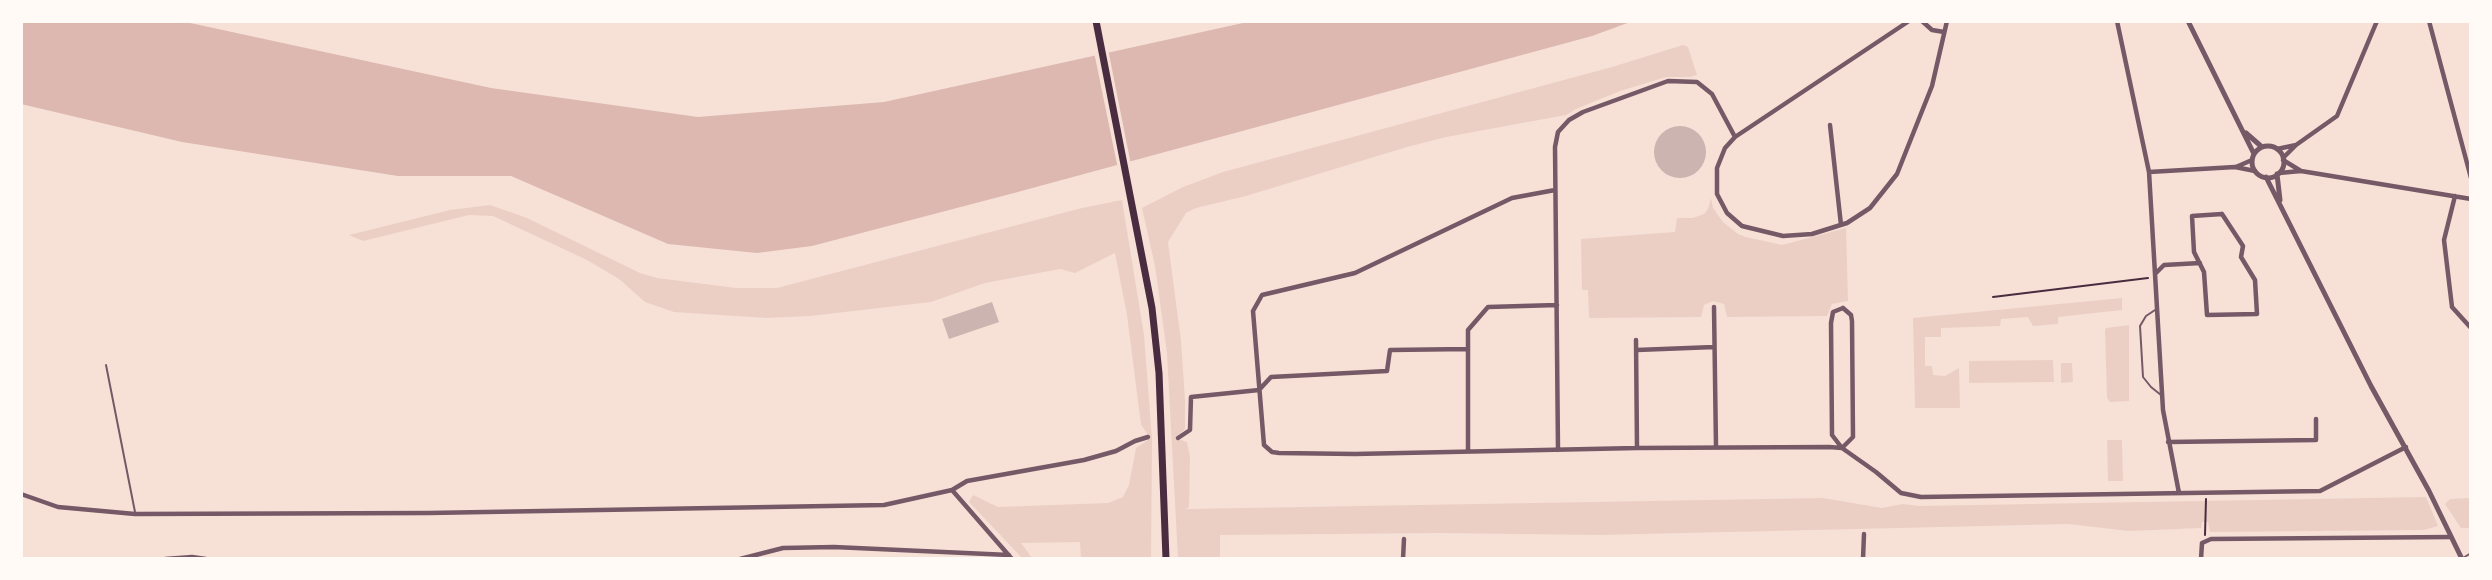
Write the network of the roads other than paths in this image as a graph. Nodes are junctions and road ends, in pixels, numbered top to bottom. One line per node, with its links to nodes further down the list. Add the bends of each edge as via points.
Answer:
1 (1096, 21): 63 (main road, via 1152,308)
2 (1909, 21): 12 (street)
3 (1922, 21): 9 (street, via 1932,30)
4 (1947, 21): 9 (street)
5 (2118, 21): 21 (street)
6 (2188, 21): 11 (street)
7 (2377, 21): 13 (street, via 2337,116)
8 (2429, 21): 24 (street)
9 (1944, 32): 29 (street, via 1932,86 1897,174 1870,208)
10 (1830, 125): 29 (street)
11 (2242, 130): 14 (street); 16 (street)
12 (1735, 136): 25 (street, via 1712,94 1697,82 1668,81 1570,120 1559,132 1555,147); 29 (street, via 1717,168 1717,194 1727,213 1742,226 1783,236)
13 (2296, 145): 15 (street); 17 (street)
14 (2262, 147): 15 (street); 16 (street)
15 (2277, 149): 17 (street)
16 (2253, 157): 18 (street); 19 (street)
17 (2283, 159): 20 (street); 22 (street)
18 (2235, 167): 19 (street); 21 (street)
19 (2255, 171): 23 (street)
20 (2301, 171): 22 (street); 26 (street)
21 (2149, 173): 31 (street)
22 (2278, 174): 23 (street); 28 (street)
23 (2266, 177): 28 (street)
24 (2471, 178)
25 (1555, 190): 32 (street); 41 (street, via 1512,198 1355,272 1262,295 1253,311)
26 (2455, 196): 27 (street); 35 (street, via 2444,240 2452,307)
27 (2471, 199)
28 (2281, 203): 49 (street)
29 (1841, 225)
30 (2201, 263): 30 (street, via 2207,315 2257,314 2255,280 2241,257 2243,246 2222,214 2192,216 2194,252); 31 (street, via 2164,265)
31 (2155, 273): 34 (street)
32 (1557, 305): 38 (street, via 1488,307 1468,330); 51 (street)
33 (1714, 307): 37 (street)
34 (2157, 309): 42 (street); 42 (lane, via 2140,326 2146,382)
35 (2471, 328)
36 (1636, 340): 39 (street)
37 (1714, 347): 39 (street); 48 (street)
38 (1468, 349): 41 (street, via 1390,349 1387,371 1271,377); 52 (street)
39 (1637, 350): 47 (street)
40 (106, 365): 56 (lane)
41 (1259, 390): 45 (street, via 1191,397 1189,430); 52 (street, via 1264,445 1272,452)
42 (2162, 396): 46 (street)
43 (2316, 419): 46 (street, via 2316,440)
44 (1148, 437): 53 (street, via 1105,454 967,481)
45 (1178, 438)
46 (2168, 442): 54 (street)
47 (1637, 447): 48 (street); 51 (street)
48 (1716, 447): 50 (street)
49 (2406, 447): 54 (street, via 2320,491); 58 (street)
50 (1842, 449): 50 (street, via 1853,437 1852,321 1843,308 1833,313 1831,323 1832,435); 54 (street, via 1901,493 1921,497)
51 (1558, 450): 52 (street)
52 (1468, 451)
53 (952, 489): 56 (street, via 884,505); 62 (street)
54 (2179, 493)
55 (21, 494): 56 (street, via 58,507)
56 (135, 514)
57 (1864, 534): 69 (street)
58 (2451, 537): 70 (street, via 2205,540); 71 (street)
59 (1404, 539): 68 (street)
60 (766, 552): 62 (street, via 834,547); 66 (street); 67 (street)
61 (2471, 553): 71 (lane)
62 (1011, 557)
63 (1166, 558)
64 (165, 559): 65 (street)
65 (206, 559)
66 (740, 559)
67 (765, 559)
68 (1403, 559)
69 (1863, 559)
70 (2201, 559)
71 (2462, 559)

